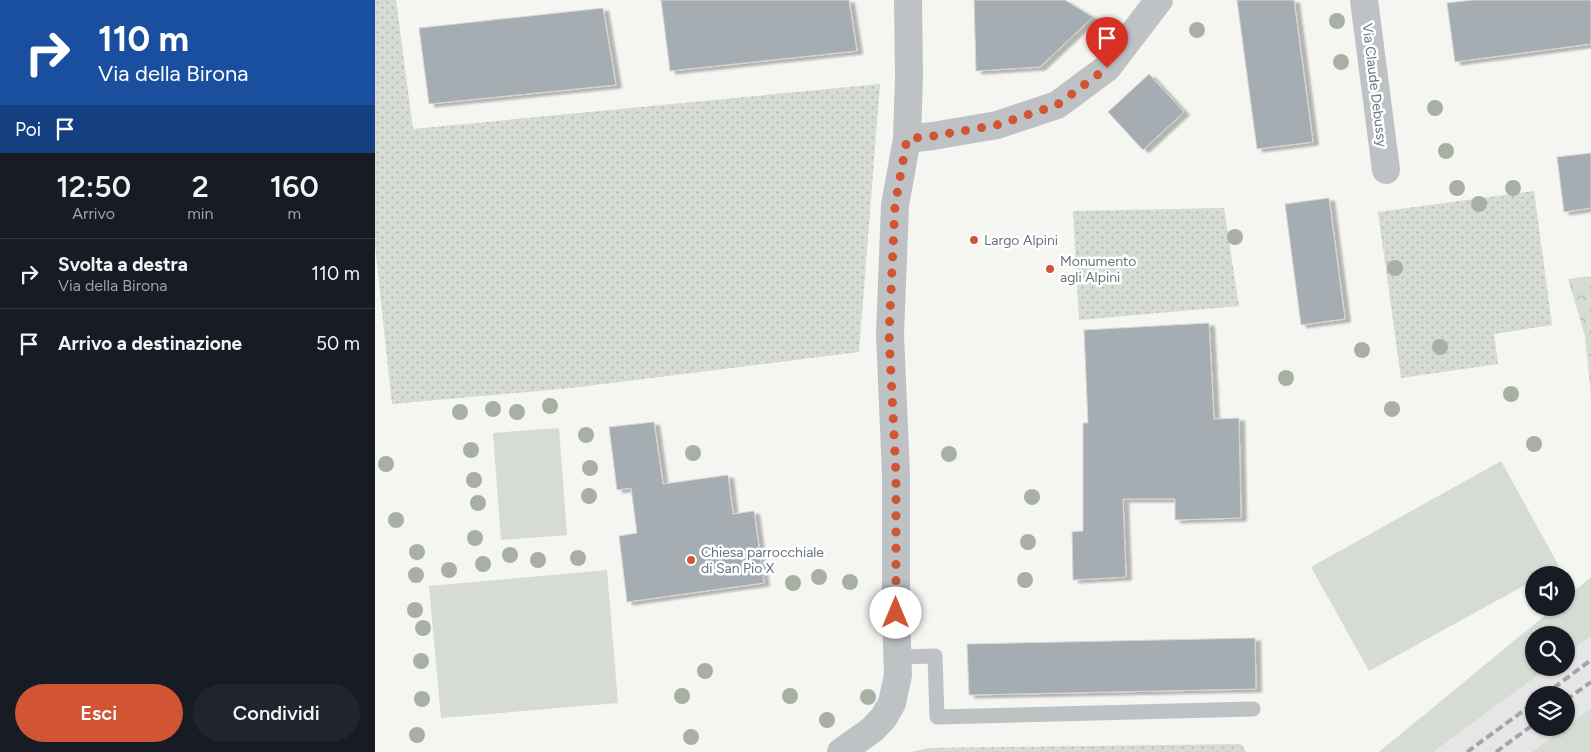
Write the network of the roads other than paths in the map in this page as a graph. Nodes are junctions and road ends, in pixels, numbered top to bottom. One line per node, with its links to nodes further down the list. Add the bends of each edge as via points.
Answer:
1 (908, 0): 4 (street)
2 (1159, 0): 4 (street, via 1107,68 1057,105 997,125)
3 (1364, 0): 5 (street, Via Claude Debussy)
4 (907, 139): 6 (street, via 895,205 889,334 896,475)
5 (1386, 170)
6 (898, 657): 7 (lane, via 935,656 937,718); 8 (street, via 892,703 884,717)
7 (1253, 709)
8 (841, 752)

